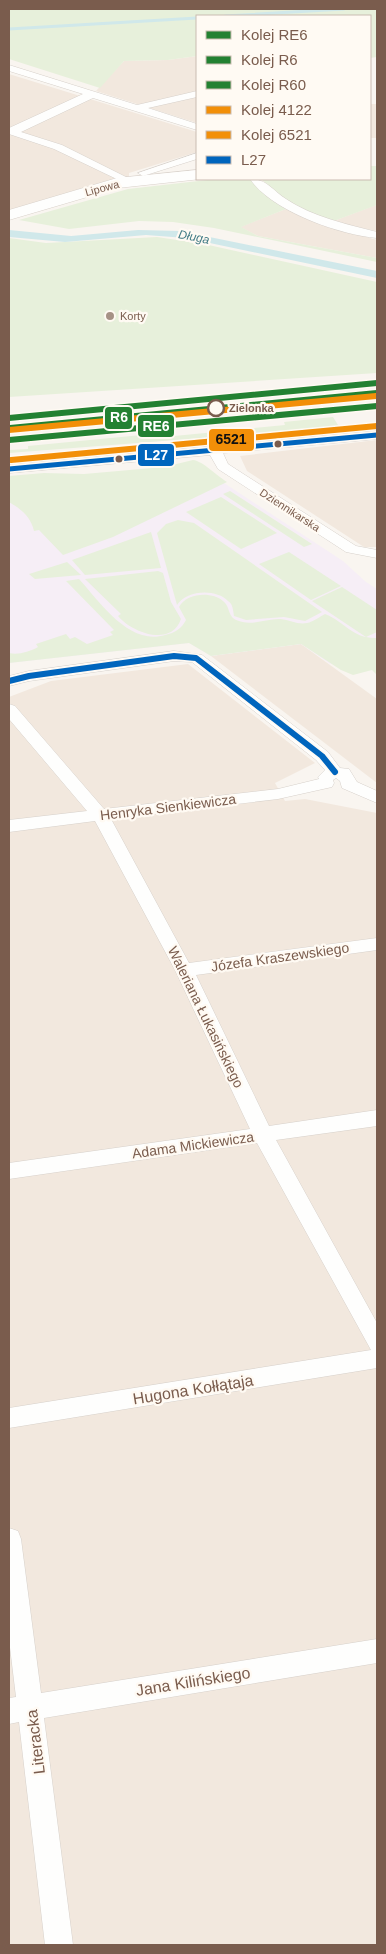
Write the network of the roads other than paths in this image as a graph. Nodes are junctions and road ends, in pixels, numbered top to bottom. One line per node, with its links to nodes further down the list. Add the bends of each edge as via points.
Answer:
1 (9, 68): 2 (street)
2 (92, 94): 4 (street); 6 (street)
3 (196, 94): 4 (street)
4 (136, 108): 5 (street)
5 (196, 127)
6 (10, 131): 9 (street)
7 (196, 156): 9 (street)
8 (196, 175): 9 (street, Lipowa)
9 (136, 177): 11 (street, Lipowa)
10 (256, 180): 12 (street, via 290,208 327,224)
11 (9, 214)
12 (376, 235)
13 (377, 435): 14 (street)
14 (214, 450): 15 (street); 16 (street, Dziennikarska, via 223,466 351,549)
15 (9, 469)
16 (377, 554)
17 (9, 681): 19 (street, via 174,656 196,658 322,756)
18 (9, 709): 21 (street, Waleriana Łukasińskiego)
19 (331, 778): 20 (street, Henryka Sienkiewicza, via 337,788 348,784); 21 (street, Henryka Sienkiewicza, via 278,794)
20 (377, 798)
21 (100, 815): 22 (street, Henryka Sienkiewicza); 24 (street, Waleriana Łukasińskiego)
22 (9, 826)
23 (377, 944): 24 (street, Józefa Kraszewskiego)
24 (184, 970): 26 (street, Waleriana Łukasińskiego)
25 (377, 1118): 26 (street, Adama Mickiewicza)
26 (263, 1134): 27 (street, Adama Mickiewicza); 28 (street, Waleriana Łukasińskiego)
27 (9, 1171)
28 (377, 1346): 29 (street, Hugona Kołłątaja)
29 (9, 1418)
30 (9, 1539): 32 (street, Literacka)
31 (377, 1651): 32 (street, Jana Kilińskiego)
32 (20, 1710): 33 (street, Literacka)
33 (59, 1945)

